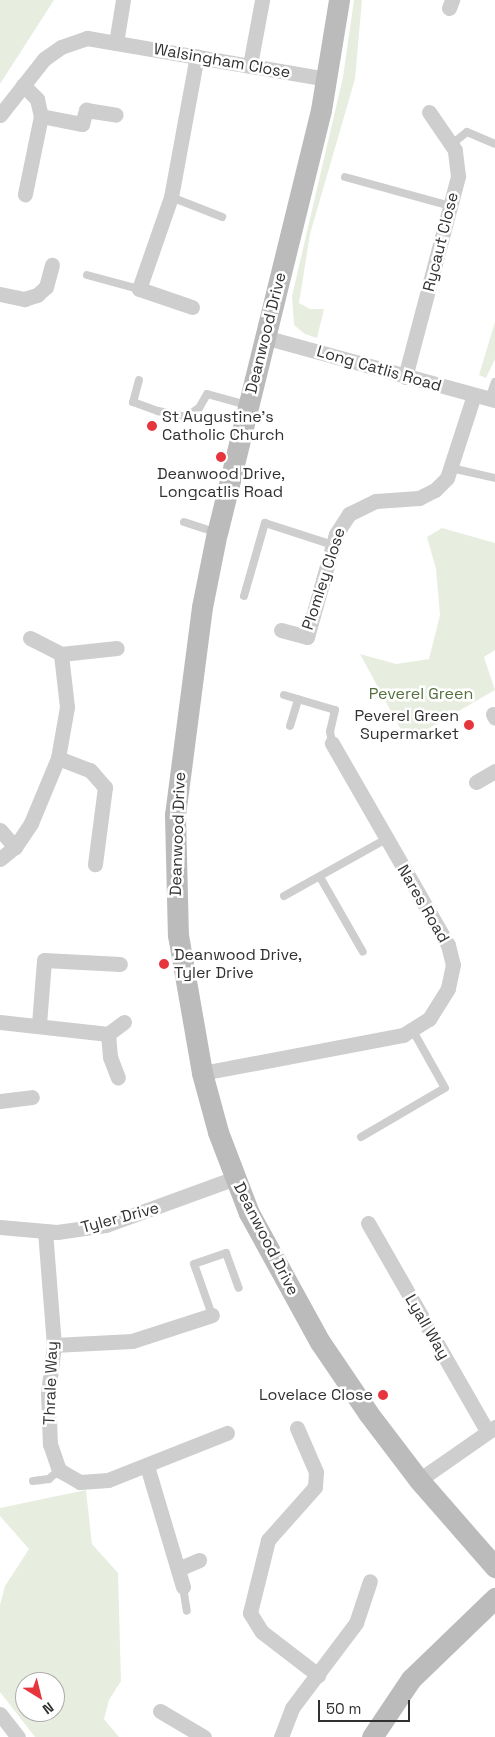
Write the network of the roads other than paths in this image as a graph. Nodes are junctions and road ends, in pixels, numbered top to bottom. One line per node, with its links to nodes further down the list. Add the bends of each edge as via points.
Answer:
1 (123, 0): 4 (street)
2 (262, 0): 6 (street)
3 (339, 0): 7 (street, Deanwood Drive)
4 (116, 43): 5 (street, Walsingham Close); 8 (street, Walsingham Close, via 87,38 61,46 44,59)
5 (198, 56): 6 (street, Walsingham Close); 17 (street)
6 (250, 65): 7 (street, Walsingham Close)
7 (327, 79): 25 (street, Deanwood Drive)
8 (23, 85): 10 (street, Walsingham Close); 12 (street, via 37,99)
9 (429, 112): 13 (street, Rycaut Close)
10 (0, 115)
11 (116, 115): 12 (street, via 86,110 82,124)
12 (41, 116): 16 (street)
13 (452, 144): 14 (lane, via 467,132); 18 (street, Rycaut Close, via 458,167)
14 (495, 144)
15 (345, 177): 18 (lane)
16 (25, 194)
17 (171, 197): 19 (lane); 22 (street)
18 (450, 206): 26 (street, Rycaut Close)
19 (222, 216)
20 (52, 266): 23 (street, via 46,286 37,295 24,299)
21 (87, 275): 22 (lane)
22 (139, 289): 24 (street)
23 (0, 294)
24 (192, 307)
25 (264, 337): 26 (street, Long Catlis Road); 31 (street, Deanwood Drive)
26 (404, 377): 29 (street, Long Catlis Road)
27 (139, 380): 31 (lane, via 133,402 158,411 186,416 199,408 207,394)
28 (495, 382): 30 (lane)
29 (474, 395): 30 (street, Long Catlis Road); 32 (street, Plomley Close)
30 (492, 400)
31 (247, 405): 35 (street, Deanwood Drive)
32 (451, 468): 33 (lane); 36 (street, Plomley Close, via 441,485 420,498 376,501 356,509 339,527)
33 (495, 478)
34 (184, 522): 35 (lane)
35 (217, 532): 63 (street, Deanwood Drive, via 186,713 175,815 178,934)
36 (333, 545): 37 (lane, via 265,523); 38 (street, Plomley Close, via 307,637)
37 (244, 596)
38 (281, 630)
39 (30, 638): 41 (street)
40 (117, 648): 41 (street)
41 (61, 654): 46 (street, via 68,707)
42 (284, 695): 43 (lane)
43 (298, 699): 44 (lane); 45 (lane, via 335,710 330,731)
44 (290, 726)
45 (332, 743): 50 (street, Nares Road)
46 (58, 758): 51 (street, via 31,823); 53 (street, via 90,770 105,787)
47 (495, 771): 48 (street)
48 (476, 782)
49 (0, 830): 51 (street)
50 (386, 839): 54 (lane); 61 (street, Nares Road, via 438,927 453,966 440,1004 430,1018)
51 (15, 847): 52 (street)
52 (0, 859)
53 (94, 864)
54 (320, 877): 55 (lane); 56 (lane)
55 (284, 896)
56 (363, 952)
57 (120, 964): 60 (street, via 44,960)
58 (0, 1022): 60 (street)
59 (124, 1022): 62 (street)
60 (39, 1024): 62 (street)
61 (413, 1031): 63 (street, Nares Road, via 389,1039); 67 (lane, via 445,1088)
62 (108, 1034): 64 (street, via 110,1057)
63 (202, 1073): 68 (street, Deanwood Drive)
64 (118, 1078)
65 (32, 1097): 66 (street)
66 (0, 1101)
67 (361, 1137)
68 (235, 1178): 71 (street, Tyler Drive, via 113,1223); 80 (street, Deanwood Drive, via 263,1242 320,1342)
69 (368, 1223): 76 (street, Lyall Way)
70 (0, 1227): 71 (street, Tyler Drive)
71 (45, 1231): 74 (street, Thrale Way)
72 (238, 1288): 73 (lane, via 226,1253 194,1264)
73 (212, 1316): 74 (street, via 141,1339)
74 (54, 1345): 79 (street, Thrale Way, via 48,1393 50,1444)
75 (297, 1428): 89 (street, via 316,1472 316,1487 268,1540 250,1613 262,1632)
76 (491, 1429): 80 (street)
77 (215, 1432): 78 (street)
78 (147, 1466): 79 (street, via 96,1482 70,1479); 84 (street)
79 (59, 1470): 81 (lane, via 49,1479)
80 (419, 1480): 83 (street, Deanwood Drive)
81 (33, 1481)
82 (199, 1560): 84 (street)
83 (495, 1567)
84 (178, 1569): 86 (street)
85 (370, 1581): 89 (street, via 356,1623)
86 (184, 1587): 88 (lane)
87 (495, 1598): 95 (street, via 411,1679)
88 (187, 1611)
89 (318, 1675): 94 (street, via 292,1708)
90 (160, 1711): 93 (street)
91 (0, 1714): 92 (street)
92 (18, 1737)
93 (204, 1737)
94 (281, 1737)
95 (372, 1737)

